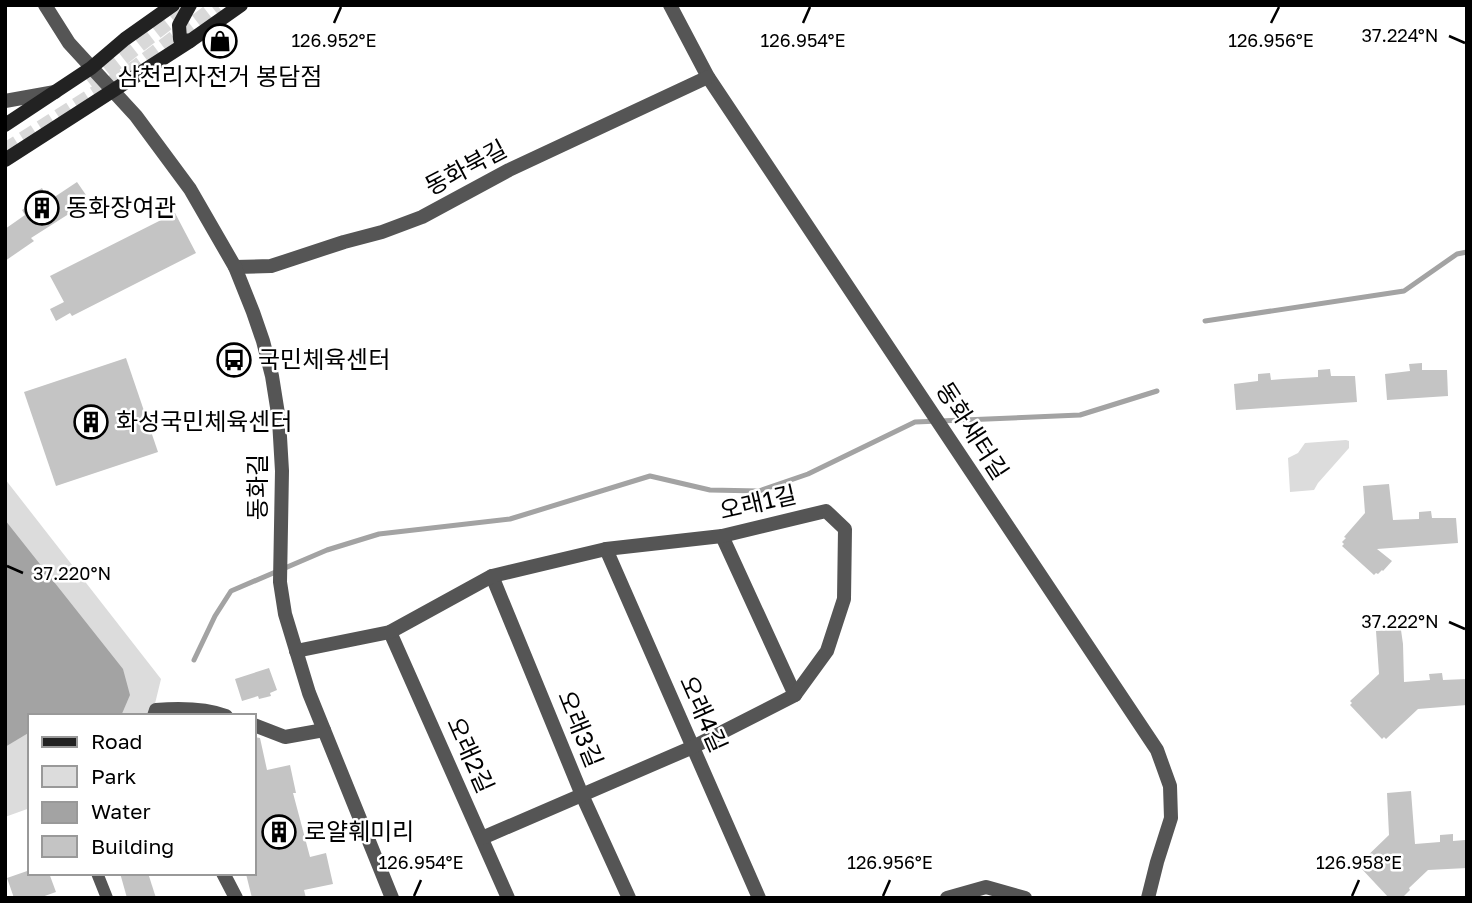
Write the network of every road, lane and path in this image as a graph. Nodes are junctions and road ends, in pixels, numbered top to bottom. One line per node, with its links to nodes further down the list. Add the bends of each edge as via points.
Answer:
1 (45, 5): 7 (street, 동화길)
2 (173, 5): 7 (main road)
3 (190, 5): 6 (main road, via 179,25 180,39)
4 (241, 5): 6 (main road)
5 (670, 5): 8 (street, 동화새터길)
6 (190, 41): 10 (main road)
7 (91, 68): 9 (main road); 10 (street, 동화길)
8 (708, 78): 14 (street, 동화북길, via 509,170 422,217 271,266); 38 (street, 동화새터길, via 1157,750 1170,786 1171,818)
9 (56, 91): 11 (street); 12 (main road)
10 (113, 91): 13 (main road); 14 (street, 동화길, via 190,190)
11 (5, 101)
12 (5, 125)
13 (5, 160)
14 (235, 267): 19 (street, 동화길, via 263,341 279,420 280,582)
15 (722, 536): 16 (street, 오래1길); 20 (street); 20 (street, 오래1길, via 825,511 845,529 844,599 827,651)
16 (606, 549): 17 (street, 오래1길); 25 (street, 오래4길)
17 (492, 576): 18 (street, 오래1길); 26 (street, 오래3길)
18 (390, 632): 19 (street, 오래1길); 27 (street, 오래2길)
19 (296, 652): 24 (street, 동화길)
20 (795, 695): 25 (street, 오래1길)
21 (155, 714): 22 (street, via 156,710 181,708)
22 (220, 714)
23 (256, 727): 24 (street, via 285,737)
24 (324, 730): 32 (street, 동화길)
25 (693, 747): 26 (street, 오래1길); 35 (street, 오래4길)
26 (582, 795): 27 (street, 오래1길); 34 (street, 오래3길)
27 (482, 838): 33 (street, 오래2길)
28 (98, 875): 30 (street)
29 (224, 875): 31 (street)
30 (107, 898)
31 (236, 898)
32 (392, 898)
33 (508, 898)
34 (629, 898)
35 (758, 898)
36 (947, 898): 37 (street, via 986,887)
37 (1025, 898)
38 (1148, 898)

